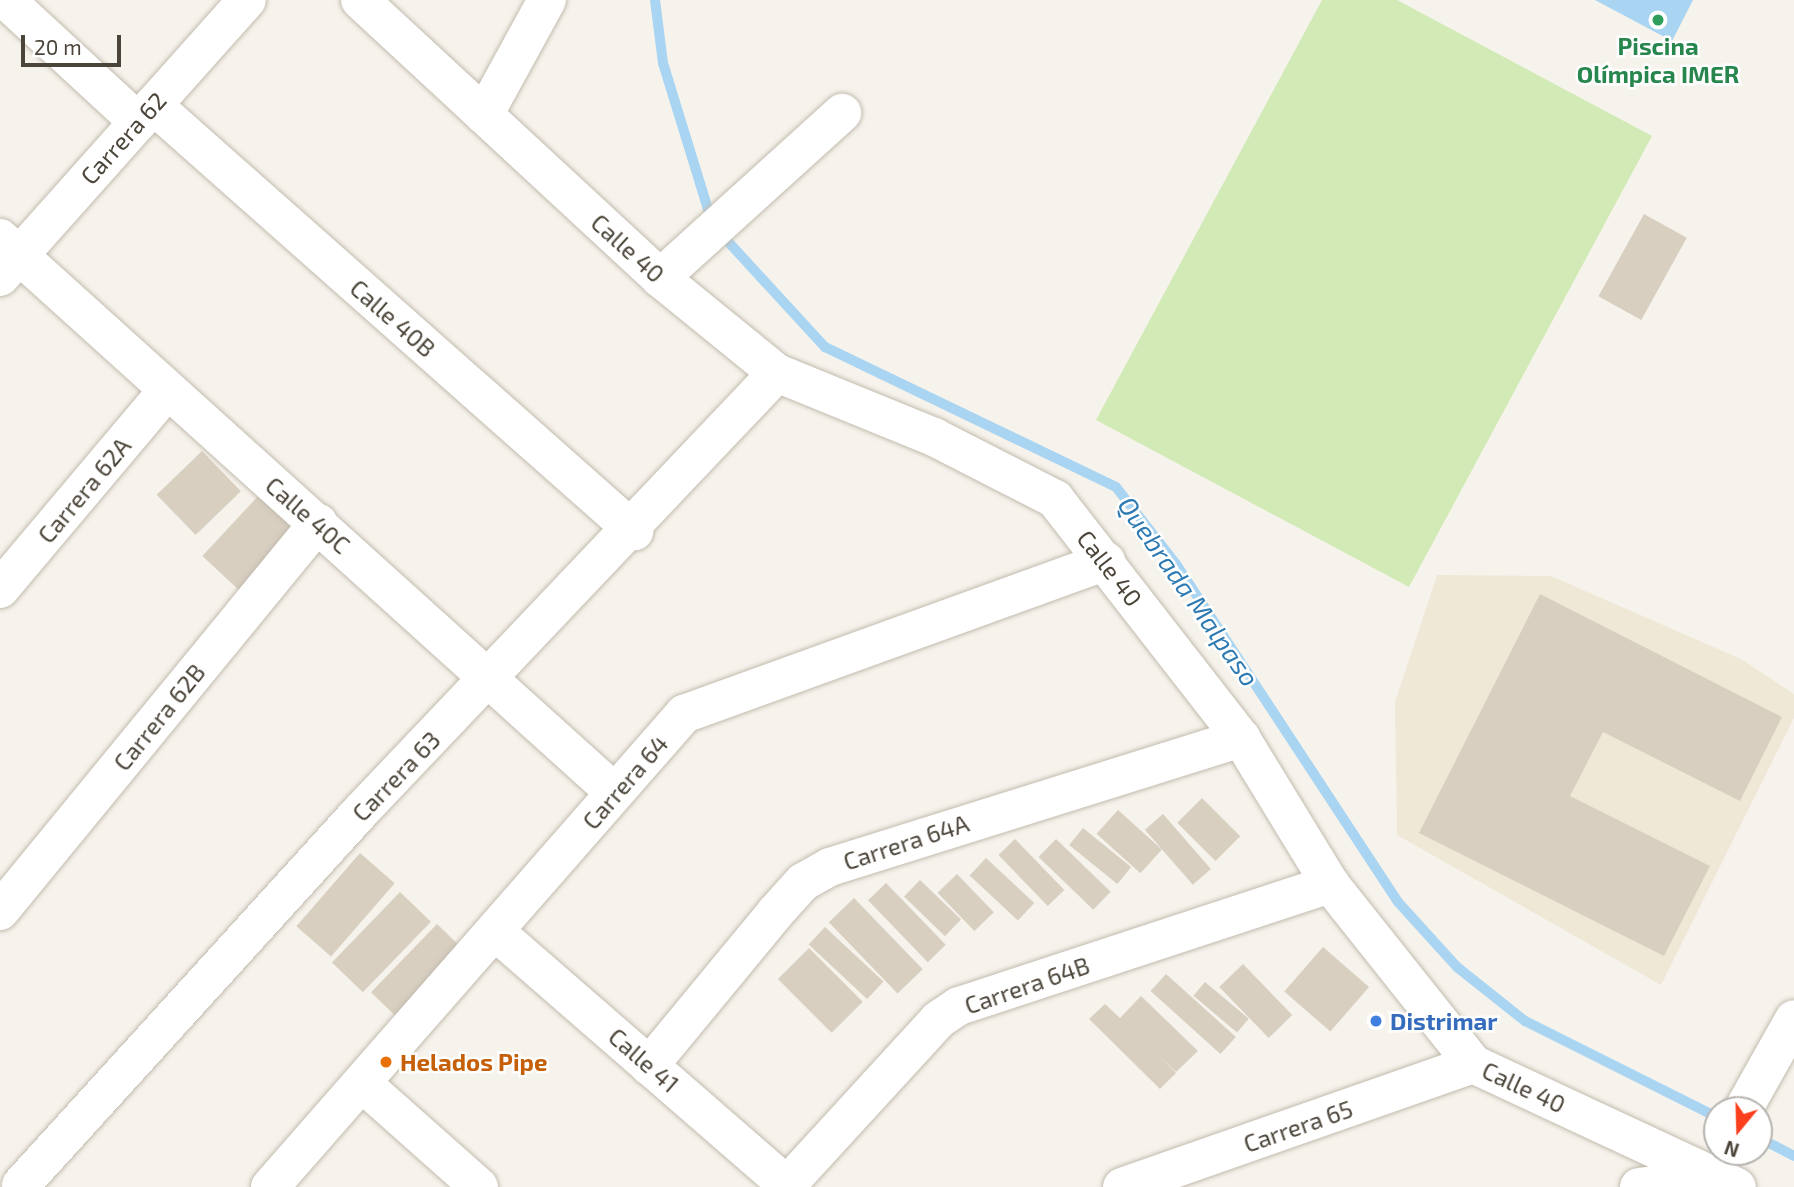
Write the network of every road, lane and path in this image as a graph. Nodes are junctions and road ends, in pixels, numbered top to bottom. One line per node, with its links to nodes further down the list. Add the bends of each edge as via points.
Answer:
1 (6, 0): 7 (street, Calle 40B)
2 (246, 0): 7 (street, Carrera 62)
3 (360, 0): 5 (street, Calle 40)
4 (547, 0): 8 (street)
5 (397, 15): 8 (street, Calle 40)
6 (842, 113): 10 (street)
7 (145, 114): 9 (street, Carrera 62); 14 (street, Calle 40B)
8 (484, 115): 10 (street, Calle 40)
9 (6, 257): 12 (street, Calle 40C)
10 (671, 267): 11 (street, Calle 40)
11 (777, 373): 14 (street, Carrera 63); 15 (street, Calle 40, via 934,437 1055,499)
12 (167, 391): 13 (street, Calle 40C); 16 (street, Carrera 62A)
13 (318, 523): 17 (street, Calle 40C); 21 (street, Carrera 62B)
14 (634, 531): 17 (street, Carrera 63)
15 (1106, 561): 18 (street, Calle 40); 19 (street, Carrera 64, via 684,714)
16 (0, 589)
17 (492, 679): 19 (street, Calle 40C); 29 (street, Carrera 63, via 361,811)
18 (1241, 738): 20 (street, Calle 40); 25 (street, Carrera 64A, via 830,867 775,913)
19 (615, 793): 22 (street, Carrera 64)
20 (1330, 884): 24 (street, Calle 40); 30 (street, Carrera 64B, via 959,1006 938,1020)
21 (0, 911)
22 (498, 934): 25 (street, Calle 41); 26 (street, Carrera 64)
23 (1794, 1020): 27 (street)
24 (1474, 1064): 28 (street, Calle 40); 33 (street, Carrera 65)
25 (649, 1066): 30 (street, Calle 41)
26 (363, 1084): 31 (street, Carrera 64); 32 (street)
27 (1751, 1096)
28 (1721, 1176): 34 (street)
29 (21, 1185)
30 (788, 1186)
31 (270, 1187)
32 (478, 1187)
33 (1122, 1187)
34 (1639, 1187)

